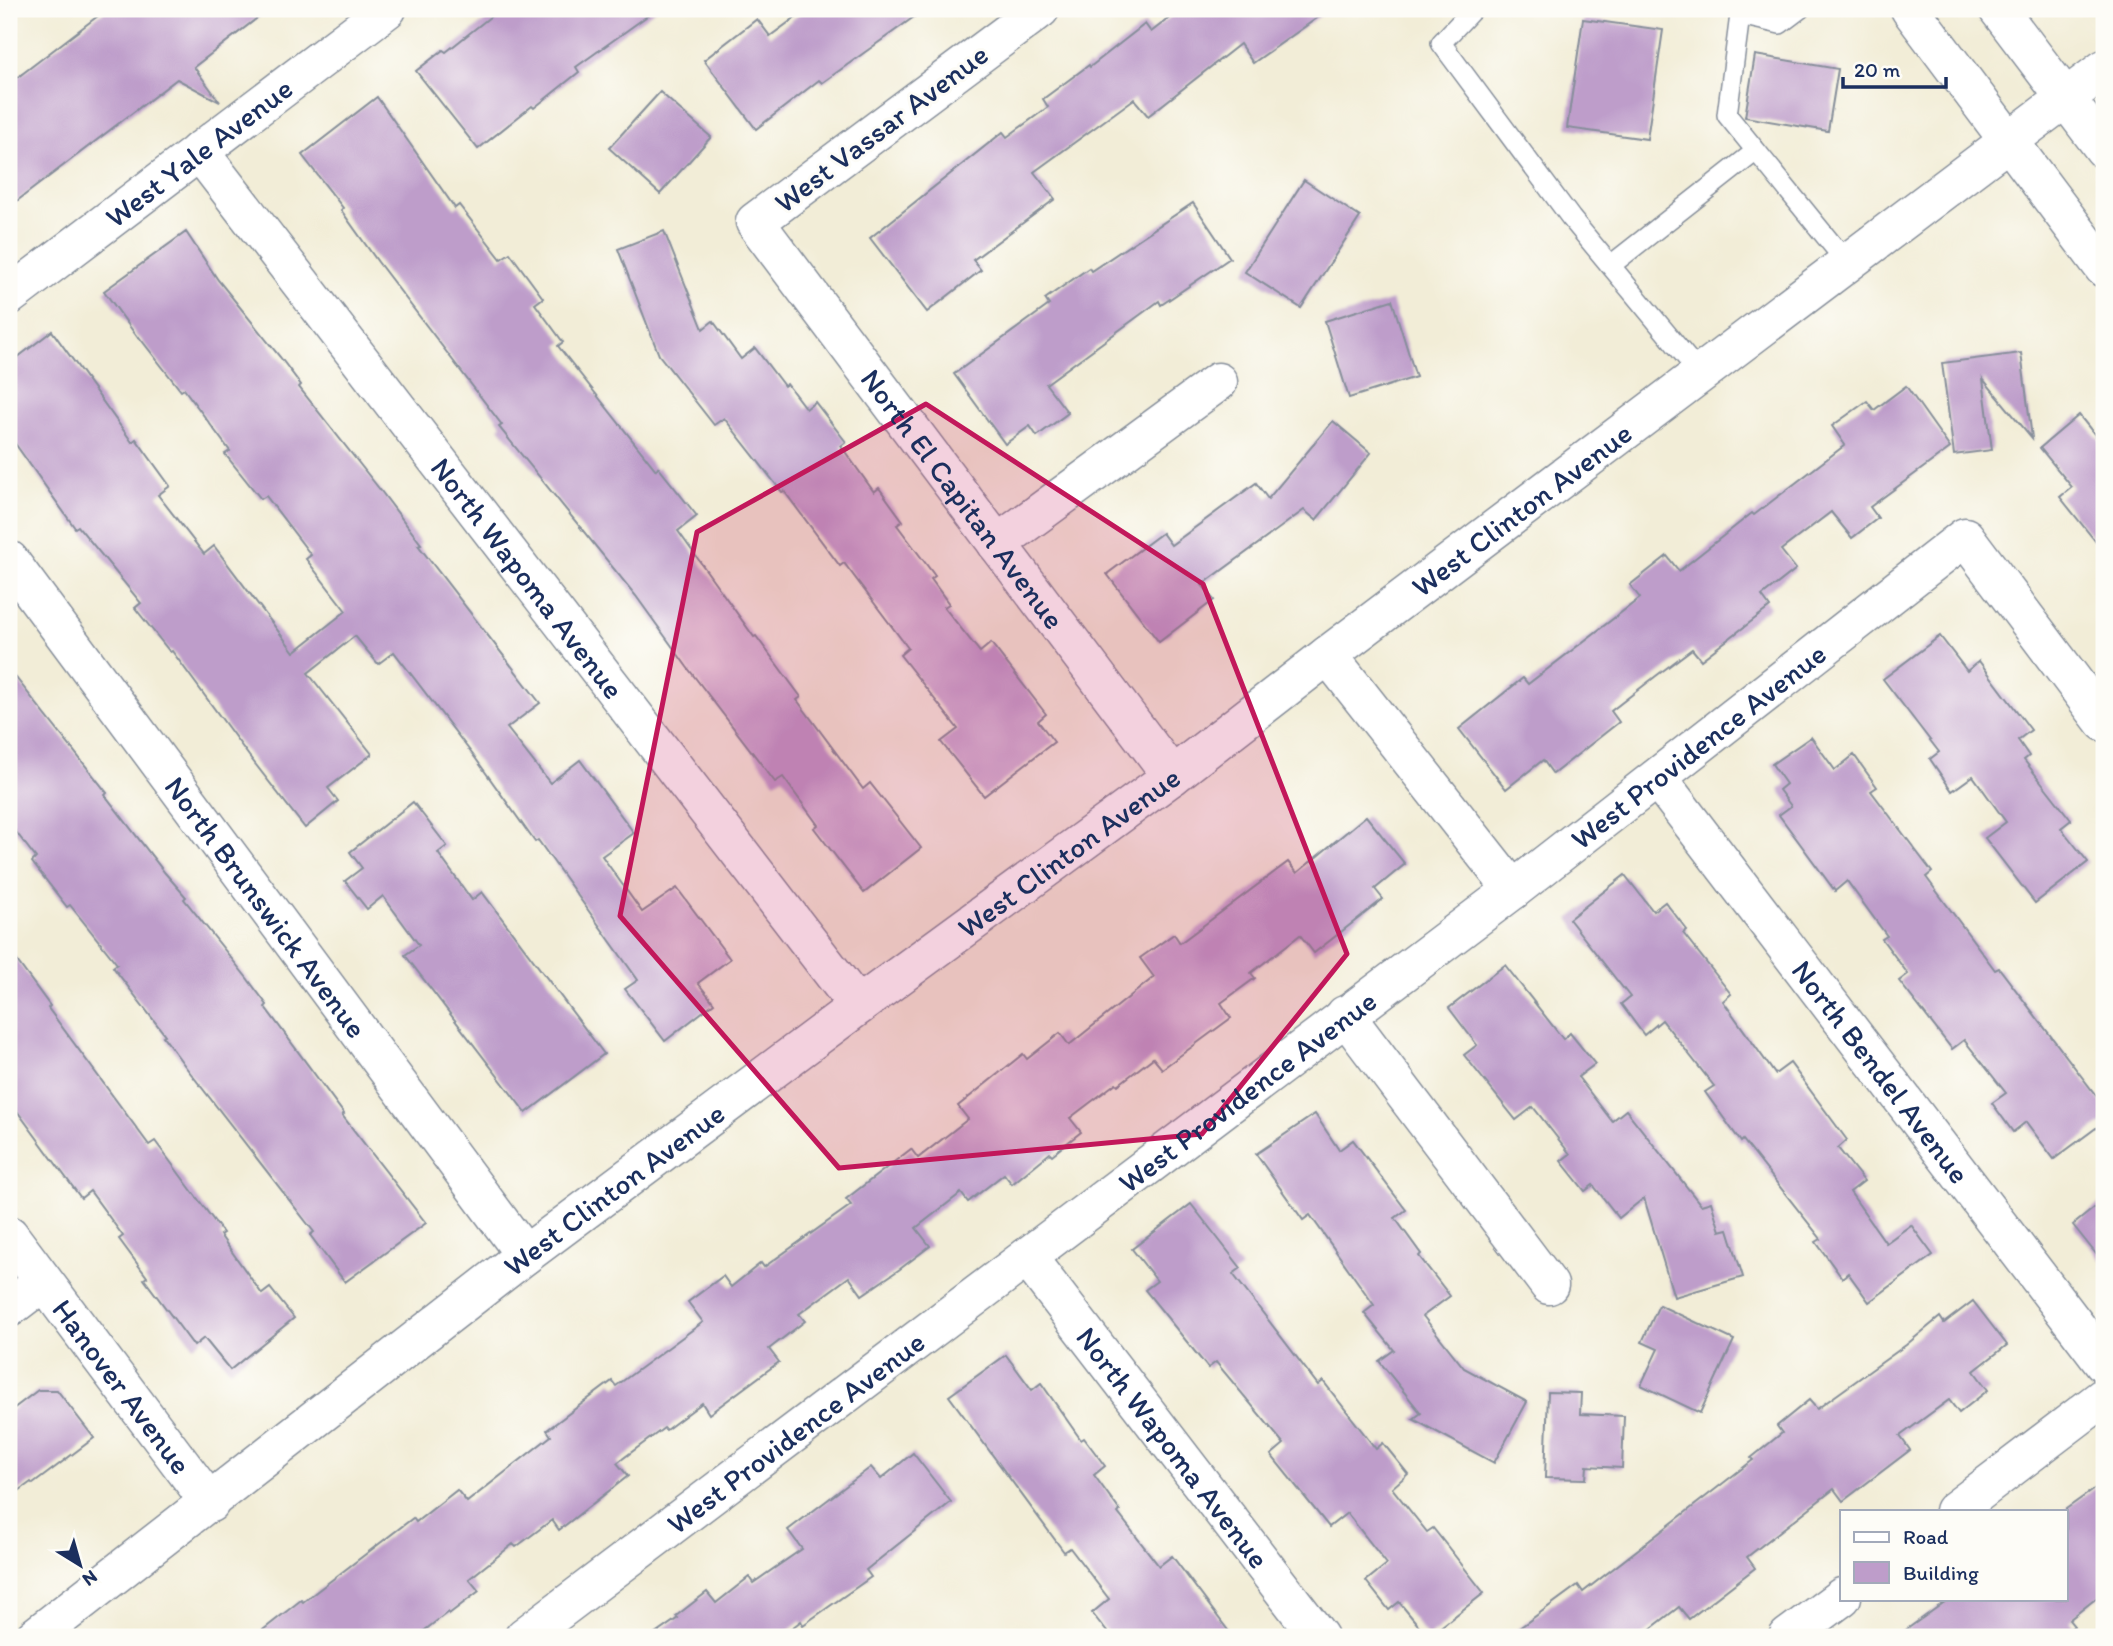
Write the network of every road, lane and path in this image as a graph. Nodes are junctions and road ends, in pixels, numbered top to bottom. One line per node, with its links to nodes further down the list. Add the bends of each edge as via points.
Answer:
1 (387, 9): 12 (street, West Yale Avenue)
2 (1040, 9): 14 (street, West Vassar Avenue)
3 (1473, 9): 16 (lane, via 1441,43)
4 (1800, 9): 7 (lane, via 1780,24)
5 (1910, 9): 10 (street)
6 (1998, 9): 9 (street)
7 (1738, 12): 13 (lane, via 1727,115)
8 (2104, 69): 9 (street, West Clinton Avenue)
9 (2066, 100): 10 (street, West Clinton Avenue); 11 (street)
10 (2010, 143): 15 (street, West Clinton Avenue); 17 (street)
11 (2104, 149)
12 (199, 151): 18 (street, West Yale Avenue); 28 (street, North Wapoma Avenue)
13 (1756, 151): 15 (lane); 16 (lane)
14 (755, 222): 21 (street, North El Capitan Avenue)
15 (1848, 264): 19 (street, West Clinton Avenue)
16 (1611, 265): 19 (lane)
17 (2104, 268)
18 (9, 296)
19 (1702, 374): 23 (street, West Clinton Avenue)
20 (1218, 382): 21 (street)
21 (997, 544): 25 (street, North El Capitan Avenue)
22 (9, 559): 31 (street, North Brunswick Avenue)
23 (1328, 655): 25 (street, West Clinton Avenue); 27 (street)
24 (2104, 722): 26 (street, West Providence Avenue, via 1965,537)
25 (1172, 776): 28 (street, West Clinton Avenue)
26 (1658, 779): 27 (street, West Providence Avenue); 36 (street, North Bendel Avenue)
27 (1513, 890): 29 (street, West Providence Avenue)
28 (858, 1006): 31 (street, West Clinton Avenue)
29 (1345, 1015): 32 (street, West Providence Avenue); 34 (street)
30 (9, 1235): 33 (street, Hanover Avenue)
31 (525, 1255): 38 (street, West Clinton Avenue)
32 (1027, 1257): 42 (street, West Providence Avenue); 43 (street, North Wapoma Avenue)
33 (43, 1282): 35 (street); 38 (street, Hanover Avenue)
34 (1549, 1284)
35 (9, 1308)
36 (2104, 1363)
37 (2104, 1397): 39 (street)
38 (210, 1503): 41 (street, West Clinton Avenue)
39 (1955, 1510)
40 (1840, 1598): 44 (street)
41 (35, 1637)
42 (524, 1637)
43 (1319, 1637)
44 (1788, 1637)

